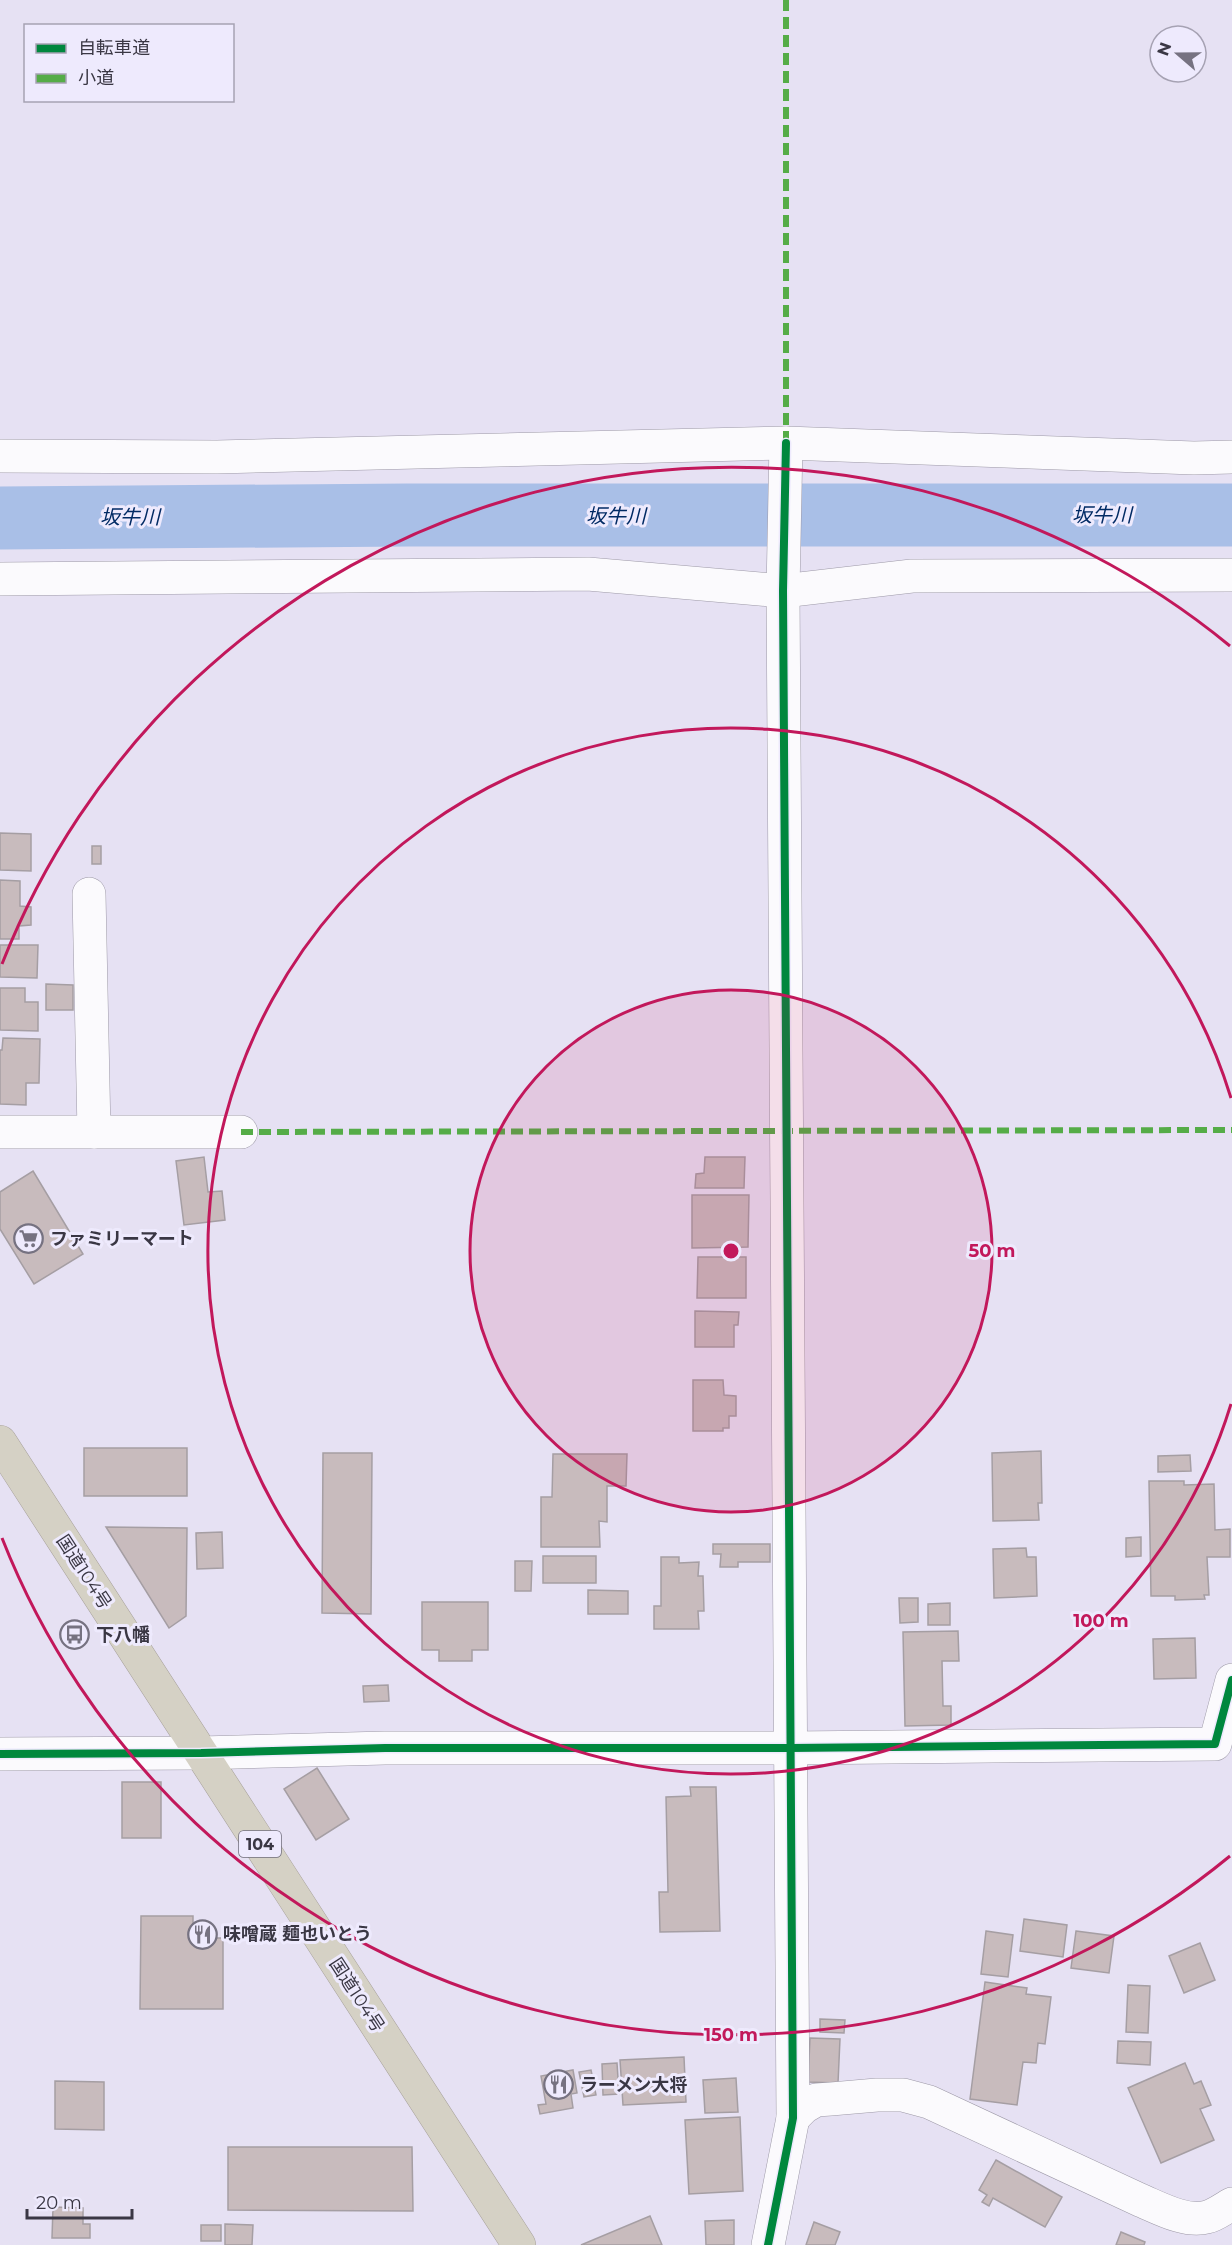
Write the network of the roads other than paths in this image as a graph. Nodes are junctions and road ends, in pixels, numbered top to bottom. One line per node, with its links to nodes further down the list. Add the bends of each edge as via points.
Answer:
1 (786, 443): 2 (street, via 217,457); 3 (street); 6 (street)
2 (0, 456)
3 (1232, 457)
4 (1232, 575): 6 (street, via 912,576)
5 (0, 579): 6 (street, via 588,574)
6 (783, 591): 13 (street)
7 (89, 894): 9 (street)
8 (0, 1132): 9 (street)
9 (94, 1132): 10 (street)
10 (241, 1132)
11 (0, 1442): 14 (highway, 国道104号 / 104)
12 (1232, 1680): 13 (street, via 1215,1744)
13 (790, 1748): 14 (street, via 385,1748); 16 (street)
14 (201, 1753): 15 (street); 18 (highway, 国道104号 / 104)
15 (0, 1754)
16 (793, 2118): 17 (street, via 816,2100 903,2095 930,2102 1140,2200 1192,2219 1208,2217); 19 (street)
17 (1232, 2204)
18 (519, 2245)
19 (768, 2245)

